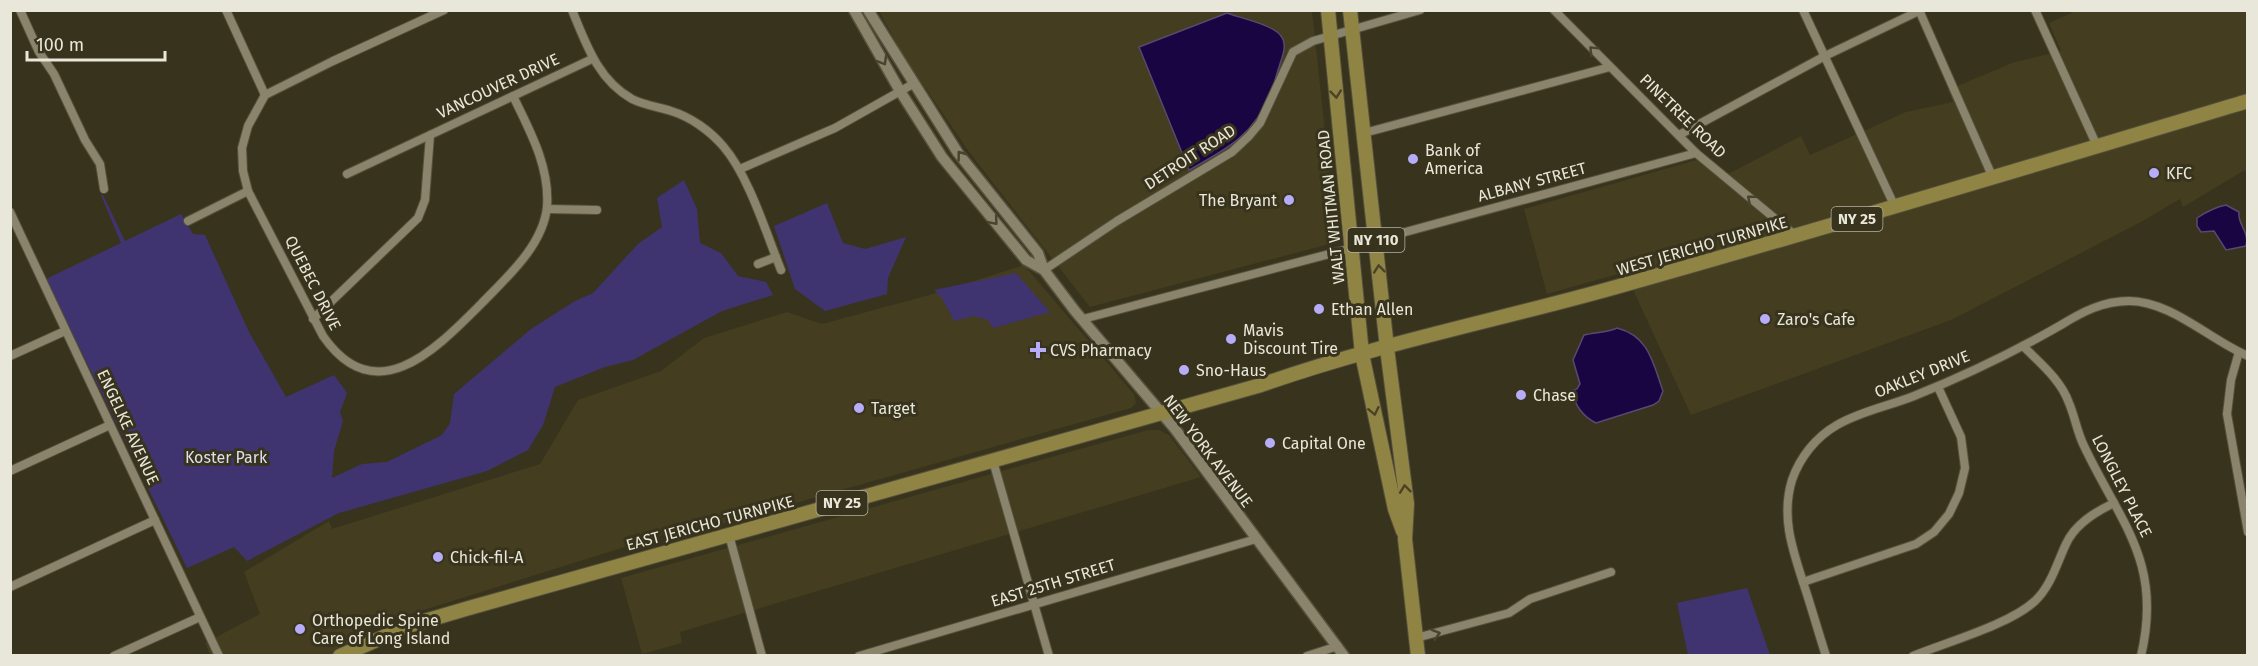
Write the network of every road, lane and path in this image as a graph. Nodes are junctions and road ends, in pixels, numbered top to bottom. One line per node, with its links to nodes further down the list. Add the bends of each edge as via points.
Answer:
1 (20, 10): 32 (street, via 100,164)
2 (226, 10): 21 (street)
3 (444, 10): 21 (street)
4 (572, 10): 17 (street)
5 (854, 10): 20 (street, NEW YORK AVENUE, one-way to 20)
6 (868, 10): 19 (street, NEW YORK AVENUE)
7 (1328, 10): 15 (main road, WALT WHITMAN ROAD / NY 110)
8 (1350, 10): 14 (main road, WALT WHITMAN ROAD / NY 110)
9 (1420, 10): 14 (street, DETROIT ROAD)
10 (1554, 10): 18 (street, PINETREE ROAD, one-way to 10)
11 (1803, 10): 16 (street)
12 (2035, 10): 27 (street)
13 (1920, 11): 16 (street); 31 (street)
14 (1353, 29): 15 (street, DETROIT ROAD); 24 (main road, WALT WHITMAN ROAD / NY 110)
15 (1330, 36): 43 (main road, WALT WHITMAN ROAD / NY 110, one-way to 43); 47 (street, DETROIT ROAD, via 1293,52 1260,123 1232,152)
16 (1825, 56): 26 (street); 34 (street)
17 (592, 59): 22 (street, VANCOUVER DRIVE); 29 (street, via 633,100 692,120 723,146)
18 (1610, 67): 24 (street); 26 (street, PINETREE ROAD)
19 (913, 84): 20 (street); 47 (street, NEW YORK AVENUE, one-way to 19, via 1038,253 958,153)
20 (900, 91): 29 (street, via 835,128); 47 (street, NEW YORK AVENUE, one-way to 47, via 942,157 1026,260)
21 (265, 95): 33 (street, QUEBEC DRIVE, via 248,126 242,148)
22 (513, 96): 25 (street, VANCOUVER DRIVE); 35 (street, QUEBEC DRIVE, via 546,176)
23 (2247, 101): 27 (main road, WEST JERICHO TURNPIKE / NY 25)
24 (1364, 133): 42 (main road, WALT WHITMAN ROAD / NY 110)
25 (430, 135): 30 (street); 48 (street, VANCOUVER DRIVE, via 425,200 418,218)
26 (1679, 135): 28 (street, PINETREE ROAD)
27 (2097, 146): 31 (main road, WEST JERICHO TURNPIKE / NY 25)
28 (1696, 153): 40 (street, PINETREE ROAD, one-way to 28); 42 (street, ALBANY STREET)
29 (740, 169): 44 (street)
30 (347, 174)
31 (1994, 178): 34 (main road, WEST JERICHO TURNPIKE / NY 25)
32 (104, 189)
33 (248, 191): 38 (street); 48 (street, QUEBEC DRIVE)
34 (1895, 207): 40 (main road, WEST JERICHO TURNPIKE / NY 25)
35 (547, 209): 36 (street); 48 (street, QUEBEC DRIVE, via 539,233 513,272 460,325 419,360 402,368 363,370 345,361 333,351)
36 (597, 210)
37 (10, 212): 39 (street, ENGELKE AVENUE)
38 (188, 221)
39 (21, 233): 41 (street); 50 (street, ENGELKE AVENUE)
40 (1796, 236): 52 (main road, WEST JERICHO TURNPIKE / NY 25)
41 (10, 238)
42 (1376, 240): 52 (main road, WALT WHITMAN ROAD / NY 110, one-way to 42)
43 (1352, 248): 49 (street); 53 (main road, WALT WHITMAN ROAD / NY 110)
44 (776, 257): 45 (street); 46 (street)
45 (758, 264)
46 (781, 270)
47 (1044, 270): 49 (street, NEW YORK AVENUE)
48 (313, 319)
49 (1083, 319): 57 (street, NEW YORK AVENUE)
50 (65, 331): 55 (street); 58 (street, ENGELKE AVENUE)
51 (2023, 346): 54 (street, OAKLEY DRIVE, via 2086,310 2130,301 2170,313); 56 (street, OAKLEY DRIVE); 61 (street, LONGLEY PLACE, via 2058,382 2069,401 2083,444)
52 (1387, 348): 53 (main road, WEST JERICHO TURNPIKE / NY 25); 66 (main road, WALT WHITMAN ROAD / NY 110, one-way to 52, via 1407,504)
53 (1362, 354): 57 (main road, WEST JERICHO TURNPIKE / NY 25); 66 (main road, WALT WHITMAN ROAD / NY 110, one-way to 66, via 1395,509)
54 (2243, 354): 63 (street, via 2230,380 2227,414)
55 (10, 357)
56 (1938, 387): 68 (street, OAKLEY DRIVE, via 1838,424 1809,449 1792,480 1787,502 1787,528); 68 (street, via 1961,437 1965,468 1950,514 1916,544)
57 (1162, 413): 59 (main road, EAST JERICHO TURNPIKE / NY 25); 65 (street, NEW YORK AVENUE)
58 (110, 425): 60 (street); 62 (street, ENGELKE AVENUE)
59 (993, 461): 64 (main road, EAST JERICHO TURNPIKE / NY 25); 70 (street)
60 (10, 471)
61 (2114, 503): 83 (street, via 2080,524 2066,542 2056,570 2036,600 2011,618); 84 (street, LONGLEY PLACE, via 2132,536 2145,575 2147,622)
62 (155, 520): 69 (street); 71 (street, ENGELKE AVENUE)
63 (2247, 532)
64 (729, 535): 76 (main road, EAST JERICHO TURNPIKE / NY 25, via 411,625); 77 (street)
65 (1256, 538): 70 (street, EAST 25TH STREET); 73 (street, NEW YORK AVENUE)
66 (1405, 538): 72 (main road, WALT WHITMAN ROAD / NY 110)
67 (1611, 572): 72 (street, one-way to 67, via 1509,613 1530,599)
68 (1803, 582): 82 (street, OAKLEY DRIVE)
69 (10, 587)
70 (1034, 604): 78 (street, EAST 25TH STREET); 79 (street)
71 (200, 617): 74 (street); 75 (street, ENGELKE AVENUE)
72 (1416, 638): 81 (main road, WALT WHITMAN ROAD / NY 110)
73 (1341, 651): 80 (street)
74 (114, 656)
75 (219, 656)
76 (340, 656)
77 (762, 656)
78 (859, 656)
79 (1049, 656)
80 (1307, 656)
81 (1418, 656)
82 (1826, 656)
83 (1913, 656)
84 (2141, 656)

